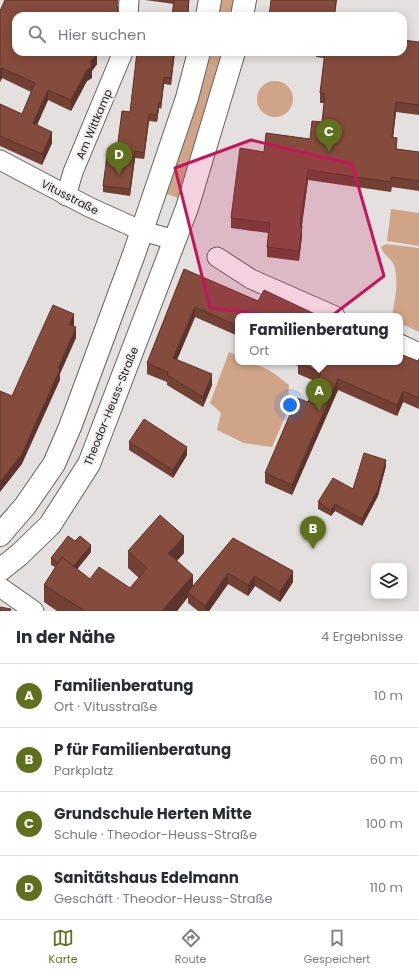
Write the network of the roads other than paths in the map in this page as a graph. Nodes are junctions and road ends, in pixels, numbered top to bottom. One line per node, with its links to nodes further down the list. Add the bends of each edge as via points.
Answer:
1 (129, 0): 4 (street)
2 (210, 0): 5 (main road)
3 (245, 0): 6 (main road)
4 (128, 12)
5 (208, 12)
6 (243, 12)
7 (121, 56): 11 (street, Am Wittkamp, via 73,172)
8 (198, 56): 12 (main road, via 187,98)
9 (233, 56): 13 (main road, Theodor-Heuss-Straße)
10 (0, 160): 11 (street, Vitusstraße)
11 (66, 196): 12 (street, Vitusstraße)
12 (142, 231): 13 (street); 18 (main road, via 54,464 25,506)
13 (175, 240): 19 (main road, Theodor-Heuss-Straße, via 89,464 50,525)
14 (217, 257): 15 (street, via 251,279)
15 (328, 313)
16 (403, 345): 17 (street)
17 (419, 353)
18 (0, 535)
19 (0, 570)
20 (0, 587): 21 (street)
21 (34, 611)

